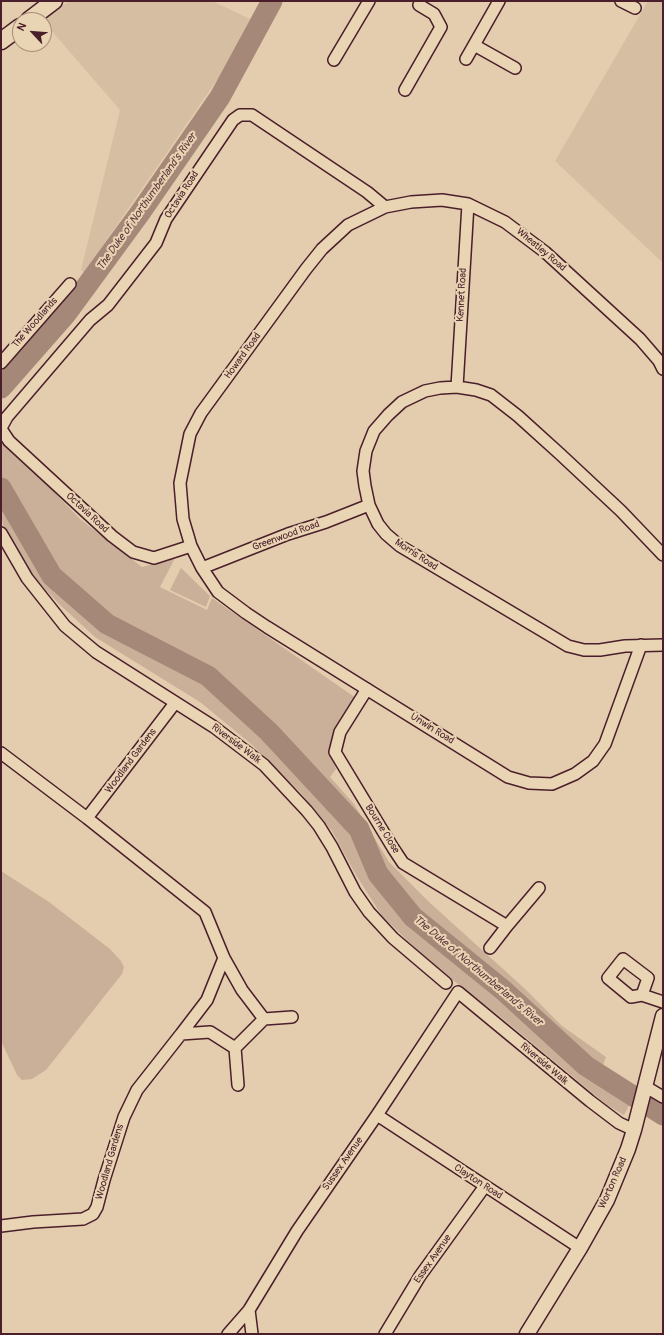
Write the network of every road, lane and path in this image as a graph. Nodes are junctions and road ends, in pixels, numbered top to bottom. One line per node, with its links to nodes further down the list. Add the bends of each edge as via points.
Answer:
1 (54, 1): 7 (main road)
2 (368, 1): 12 (street)
3 (498, 1): 10 (street)
4 (621, 1): 6 (street)
5 (418, 2): 14 (street, via 434,14 441,27)
6 (635, 8)
7 (40, 12)
8 (12, 33): 9 (main road)
9 (1, 41)
10 (474, 45): 11 (street); 13 (street)
11 (466, 59)
12 (334, 60)
13 (515, 68)
14 (405, 90)
15 (468, 204): 16 (street, Wheatley Road, via 442,200); 19 (street, Wheatley Road, via 506,222 545,252 640,338); 20 (street, Kennet Road)
16 (385, 207): 21 (street, Octavia Road, via 367,192 252,115 240,115 233,120 166,219 156,243 108,305 90,320 7,417); 24 (street, Howard Road, via 348,226 322,249 201,413 190,434 180,483 183,519)
17 (70, 284): 18 (street, The Woodlands)
18 (1, 363)
19 (663, 369)
20 (457, 387): 22 (street, Morris Road, via 425,391 402,402 374,431 366,451 363,471); 25 (street, Morris Road, via 491,395 518,416 621,511)
21 (1, 428): 24 (street, Octavia Road, via 9,441 112,536 133,552 154,558)
22 (369, 505): 26 (street, Greenwood Road); 27 (street, Morris Road, via 378,524 400,546 568,646 600,650)
23 (1, 533): 30 (street, Riverside Walk, via 27,578 65,626 96,652)
24 (190, 546): 26 (street, Unwin Road)
25 (663, 555)
26 (202, 568): 29 (street, Unwin Road, via 218,592 246,613)
27 (640, 645): 28 (street, Morris Road); 29 (street, Unwin Road, via 605,744 593,761 575,774 552,784 529,783 508,777)
28 (663, 645)
29 (367, 689): 34 (street, Bourne Close, via 340,732 335,752 403,863)
30 (175, 703): 32 (street, Woodland Gardens); 37 (street, Riverside Walk, via 214,727 264,765 319,826 355,892 369,912 392,938)
31 (1, 753): 32 (street)
32 (87, 818): 36 (street, via 206,912)
33 (539, 888): 34 (street)
34 (507, 926): 35 (street)
35 (490, 948)
36 (224, 958): 43 (street, via 242,990); 44 (street, Woodland Gardens, via 207,1000)
37 (446, 983)
38 (458, 992): 49 (street, Sussex Avenue); 50 (street, Riverside Walk, via 590,1101 619,1123)
39 (642, 995): 40 (street)
40 (663, 1002)
41 (663, 1016): 47 (street, Worton Road)
42 (292, 1017): 43 (street)
43 (264, 1019): 45 (street)
44 (181, 1034): 45 (street, via 210,1032); 52 (street, Woodland Gardens, via 137,1090 124,1117 93,1214 83,1219)
45 (235, 1048): 46 (street)
46 (238, 1086)
47 (645, 1091): 48 (street); 50 (street, Worton Road)
48 (663, 1098)
49 (377, 1115): 51 (street, Clayton Road); 54 (street, Sussex Avenue, via 297,1231)
50 (634, 1130): 53 (street, Worton Road, via 607,1200)
51 (485, 1186): 53 (street, Clayton Road); 57 (street, Essex Avenue, via 420,1276)
52 (1, 1226)
53 (580, 1248): 58 (street, Worton Road)
54 (250, 1310): 55 (street, Sussex Avenue); 56 (street)
55 (228, 1334)
56 (252, 1334)
57 (385, 1334)
58 (527, 1334)

